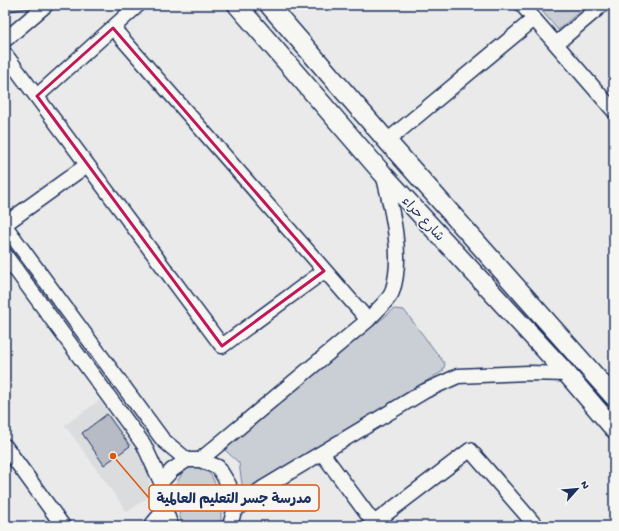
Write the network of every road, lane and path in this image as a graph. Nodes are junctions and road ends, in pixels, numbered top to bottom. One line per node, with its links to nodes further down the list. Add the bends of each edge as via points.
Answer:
1 (46, 5): 9 (street)
2 (138, 5): 8 (street)
3 (238, 5): 13 (main road, شارع حراء)
4 (269, 5): 12 (main road, شارع حراء)
5 (522, 5): 7 (street)
6 (602, 5): 10 (street)
7 (534, 18): 10 (street); 16 (street)
8 (113, 28): 14 (street); 21 (street)
9 (5, 40)
10 (556, 44): 15 (street)
11 (5, 54): 14 (street)
12 (311, 54): 13 (main road); 16 (main road, شارع حراء)
13 (294, 70): 18 (main road, شارع حراء)
14 (37, 96): 17 (street)
15 (614, 111)
16 (387, 141): 24 (main road, شارع حراء)
17 (88, 165): 19 (street); 21 (street, via 222,346)
18 (383, 174): 22 (street, via 392,210 397,264 392,294); 23 (main road, شارع حراء)
19 (5, 225): 28 (street, via 162,440)
20 (5, 255): 29 (street, via 144,445)
21 (324, 271): 22 (street)
22 (368, 320): 28 (street)
23 (567, 374): 25 (main road, شارع حراء); 27 (street, via 458,376 424,391)
24 (614, 397)
25 (614, 429)
26 (5, 446): 33 (street)
27 (322, 453): 31 (street, via 263,488); 32 (street)
28 (193, 460): 29 (street, via 172,470); 31 (street, via 218,468 229,485)
29 (161, 482): 30 (street)
30 (165, 509): 34 (street); 35 (street)
31 (234, 511): 36 (street)
32 (375, 525): 37 (street, via 470,450)
33 (63, 526)
34 (151, 526)
35 (171, 526)
36 (230, 526)
37 (536, 526)

